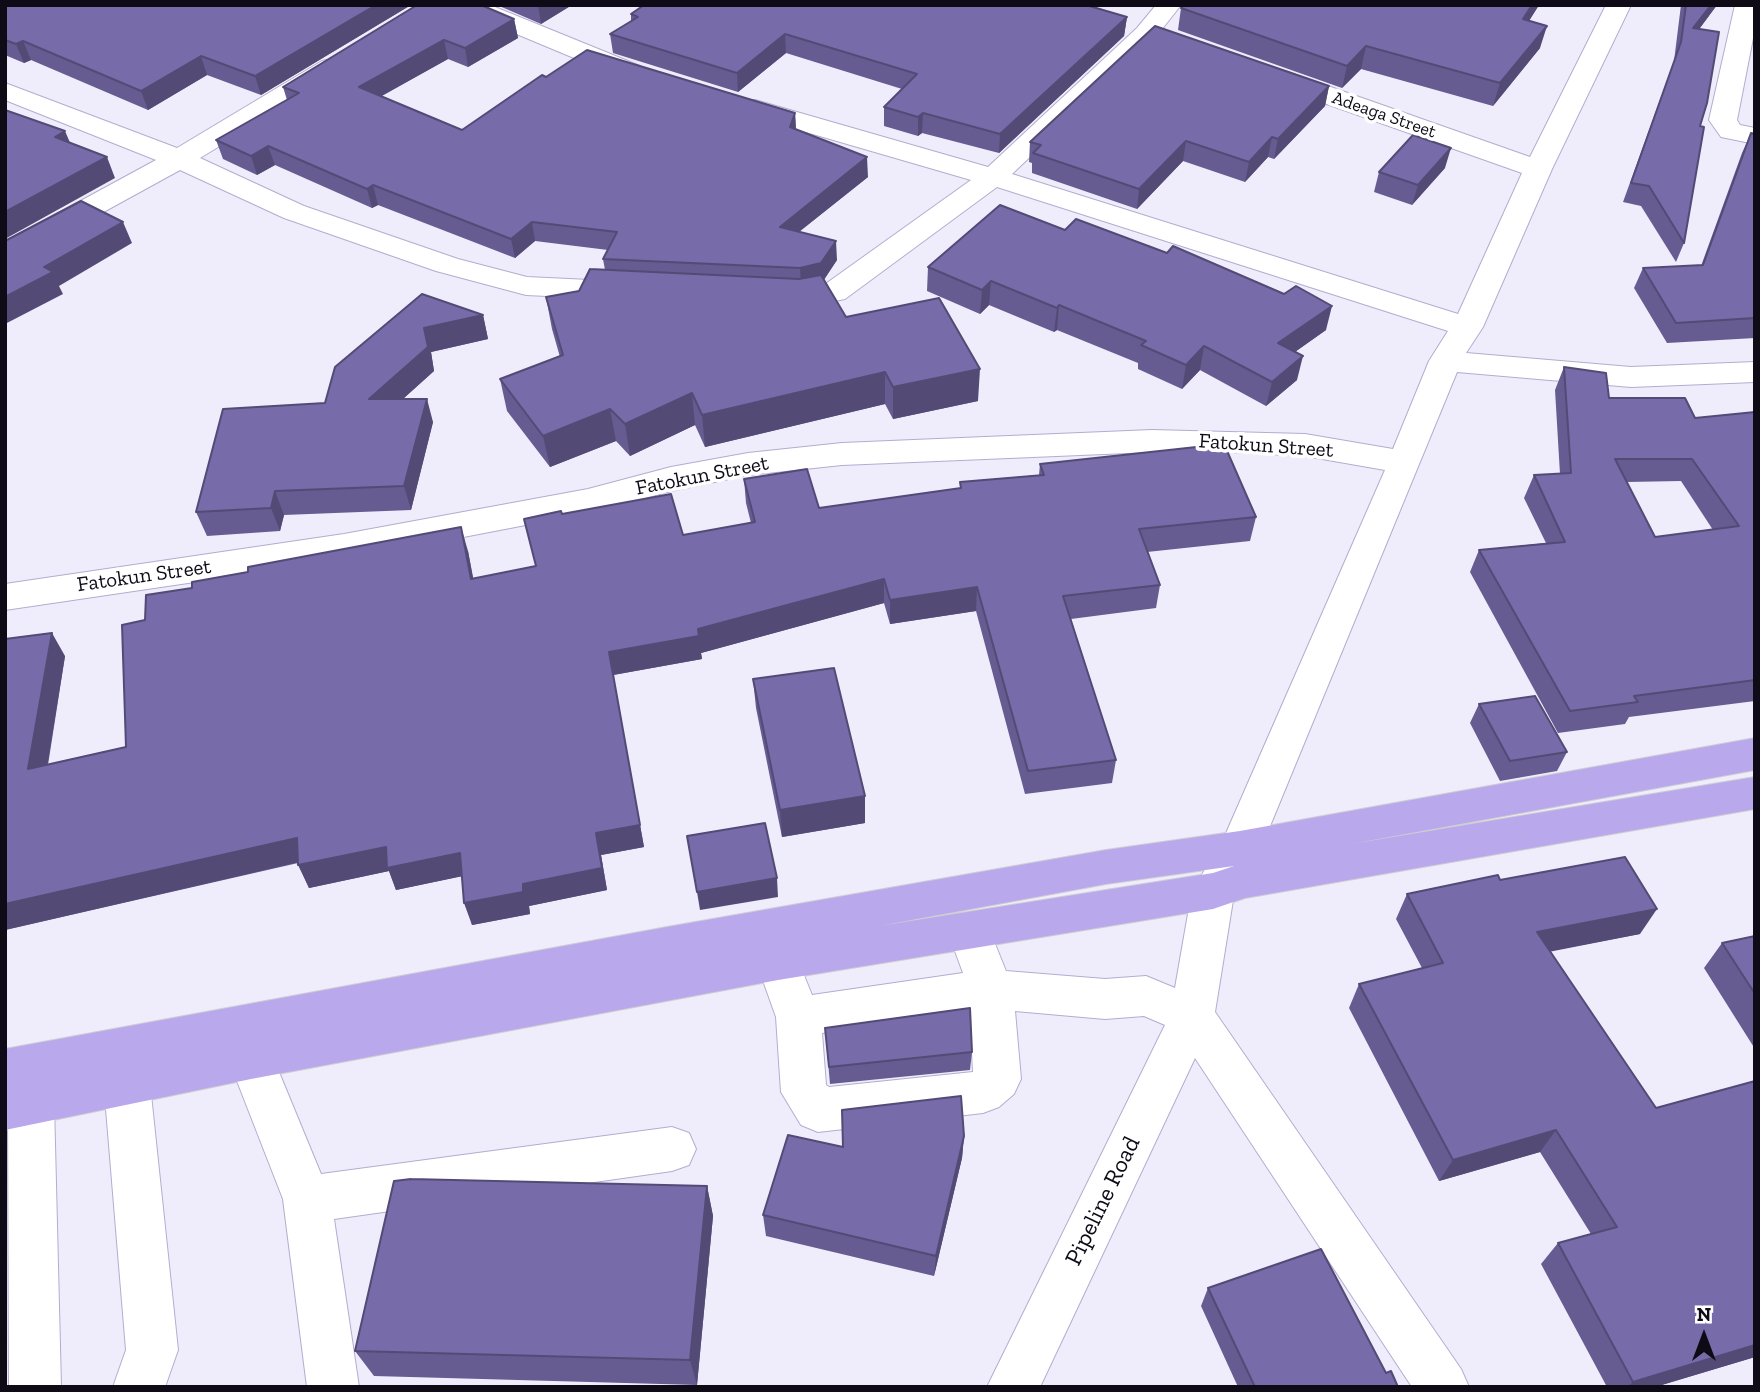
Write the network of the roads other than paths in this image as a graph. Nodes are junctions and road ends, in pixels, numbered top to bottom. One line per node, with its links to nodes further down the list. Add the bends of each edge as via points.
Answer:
1 (468, 5): 10 (street, via 620,69)
2 (1169, 5): 6 (street)
3 (1619, 5): 15 (street)
4 (1747, 5): 13 (street, via 1723,120 1731,131)
5 (1121, 24): 6 (street)
6 (1146, 33): 7 (street); 16 (street)
7 (1173, 42)
8 (354, 54): 14 (street)
9 (1252, 69): 15 (street, Adeaga Street)
10 (658, 80)
11 (5, 91): 14 (street)
12 (724, 99): 16 (street)
13 (1755, 135)
14 (179, 159): 17 (street); 18 (street, via 294,212 447,265 526,286)
15 (1538, 169): 20 (street)
16 (993, 177): 19 (street, via 834,292 801,299); 20 (street)
17 (5, 254)
18 (664, 292)
19 (746, 296)
20 (1467, 327): 21 (street)
21 (1445, 360): 22 (street, via 1631,377); 23 (street)
22 (1755, 372)
23 (1405, 462): 24 (street, Fatokun Street, via 1305,445 1230,440 842,454 748,464 587,501 344,547); 27 (street)
24 (5, 597)
25 (1755, 754): 27 (main road)
26 (1755, 793): 28 (main road, via 1245,880)
27 (1240, 848): 28 (street); 36 (main road, via 1037,880)
28 (1213, 891): 29 (main road); 32 (street, Pipeline Road)
29 (970, 932): 30 (main road); 31 (street)
30 (778, 961): 33 (street); 34 (main road)
31 (991, 989): 32 (street, via 1105,999 1146,996); 33 (street); 33 (street, via 998,1079 983,1092 818,1110 804,1092)
32 (1192, 1016): 42 (street, Pipeline Road); 43 (street)
33 (798, 1017)
34 (251, 1058): 35 (main road); 38 (street)
35 (128, 1085): 36 (main road); 40 (street, via 152,1350)
36 (14, 1094): 39 (street)
37 (672, 1149): 38 (street)
38 (307, 1199): 41 (street)
39 (35, 1387)
40 (139, 1387)
41 (333, 1387)
42 (1013, 1387)
43 (1443, 1387)

